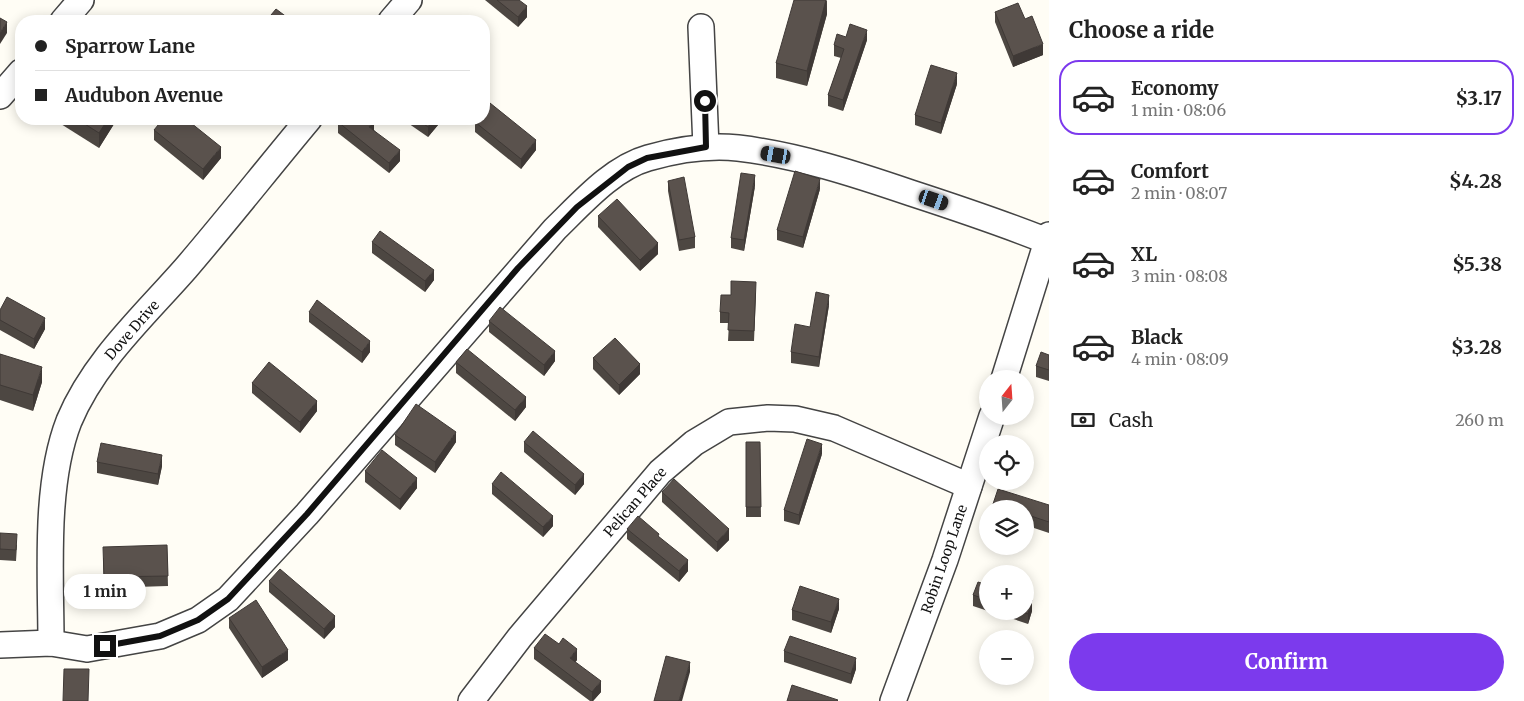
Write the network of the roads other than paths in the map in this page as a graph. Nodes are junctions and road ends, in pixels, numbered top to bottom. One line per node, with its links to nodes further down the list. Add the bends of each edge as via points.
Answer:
1 (81, 0): 3 (street)
2 (409, 0): 4 (street)
3 (68, 15)
4 (396, 15)
5 (701, 27): 9 (street)
6 (15, 79): 7 (street)
7 (0, 96)
8 (304, 125): 14 (street, Dove Drive, via 110,353 69,421 59,458 52,515)
9 (706, 147): 10 (street, via 737,148 795,158); 14 (street, via 647,158 628,167 577,207 518,268 307,514 228,599 198,620 160,636 87,649)
10 (1048, 238): 11 (street)
11 (1007, 370)
12 (989, 425): 13 (street, Robin Loop Lane)
13 (970, 486): 16 (street, Pelican Place, via 834,428 794,419 729,422 694,443 660,472); 17 (street, Robin Loop Lane)
14 (50, 643): 15 (street)
15 (0, 645)
16 (471, 701)
17 (893, 701)

